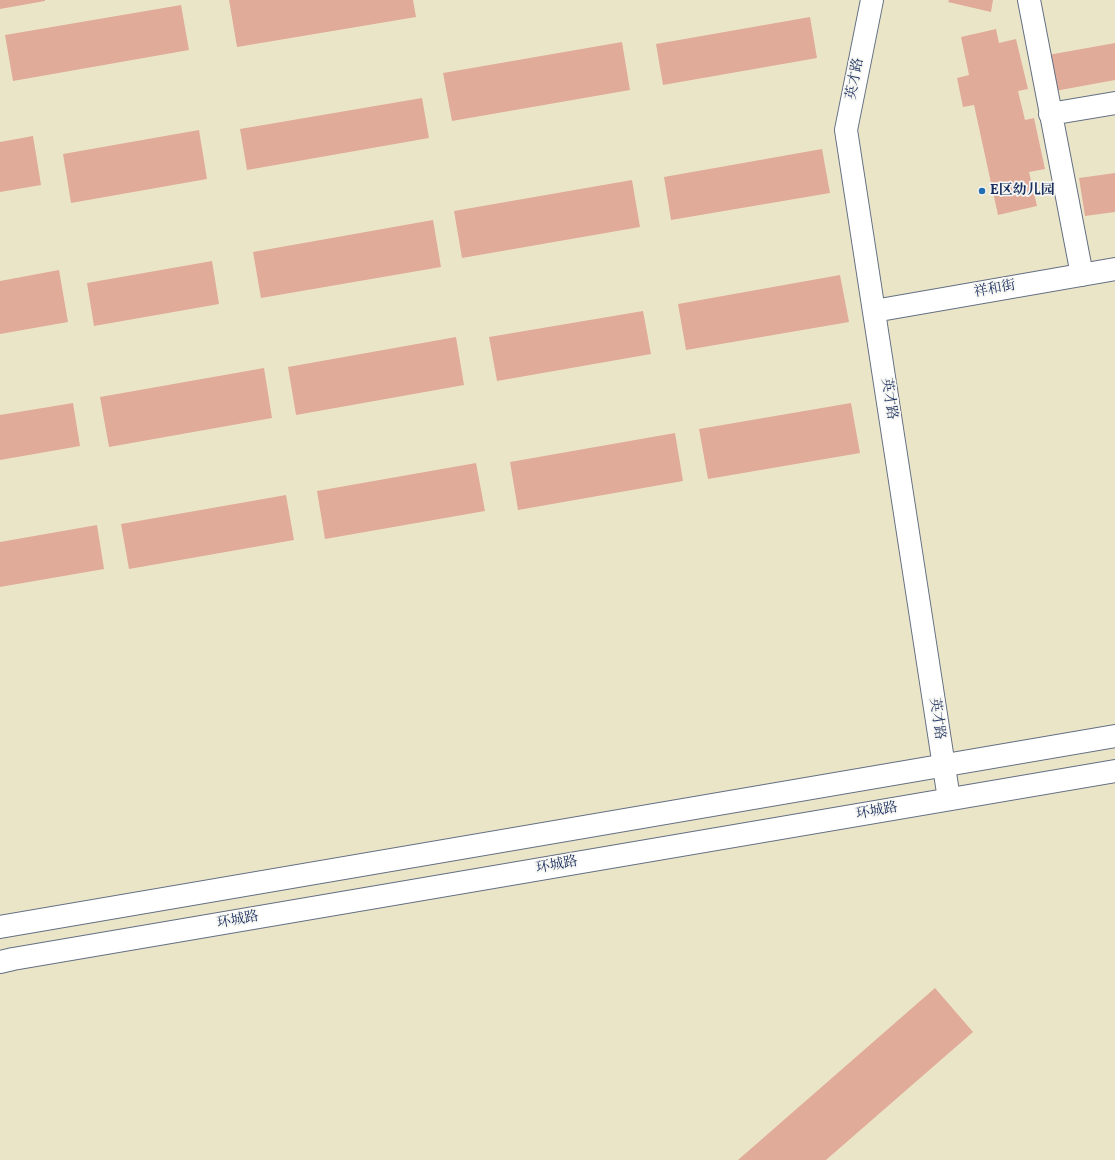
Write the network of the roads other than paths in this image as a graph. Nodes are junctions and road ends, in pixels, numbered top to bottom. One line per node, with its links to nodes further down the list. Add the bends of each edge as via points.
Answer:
1 (872, 0): 7 (main road, 英才路, via 846,130)
2 (1029, 0): 4 (main road)
3 (1115, 103): 4 (main road)
4 (1050, 114): 6 (main road)
5 (1115, 269): 6 (main road, 祥和街)
6 (1082, 275): 7 (main road, 祥和街)
7 (874, 311): 9 (main road, 英才路)
8 (1115, 736): 9 (main road)
9 (943, 765): 11 (main road, 英才路); 12 (main road)
10 (1115, 771): 11 (main road, 环城路)
11 (949, 799): 13 (main road, 环城路)
12 (0, 927)
13 (0, 962)

